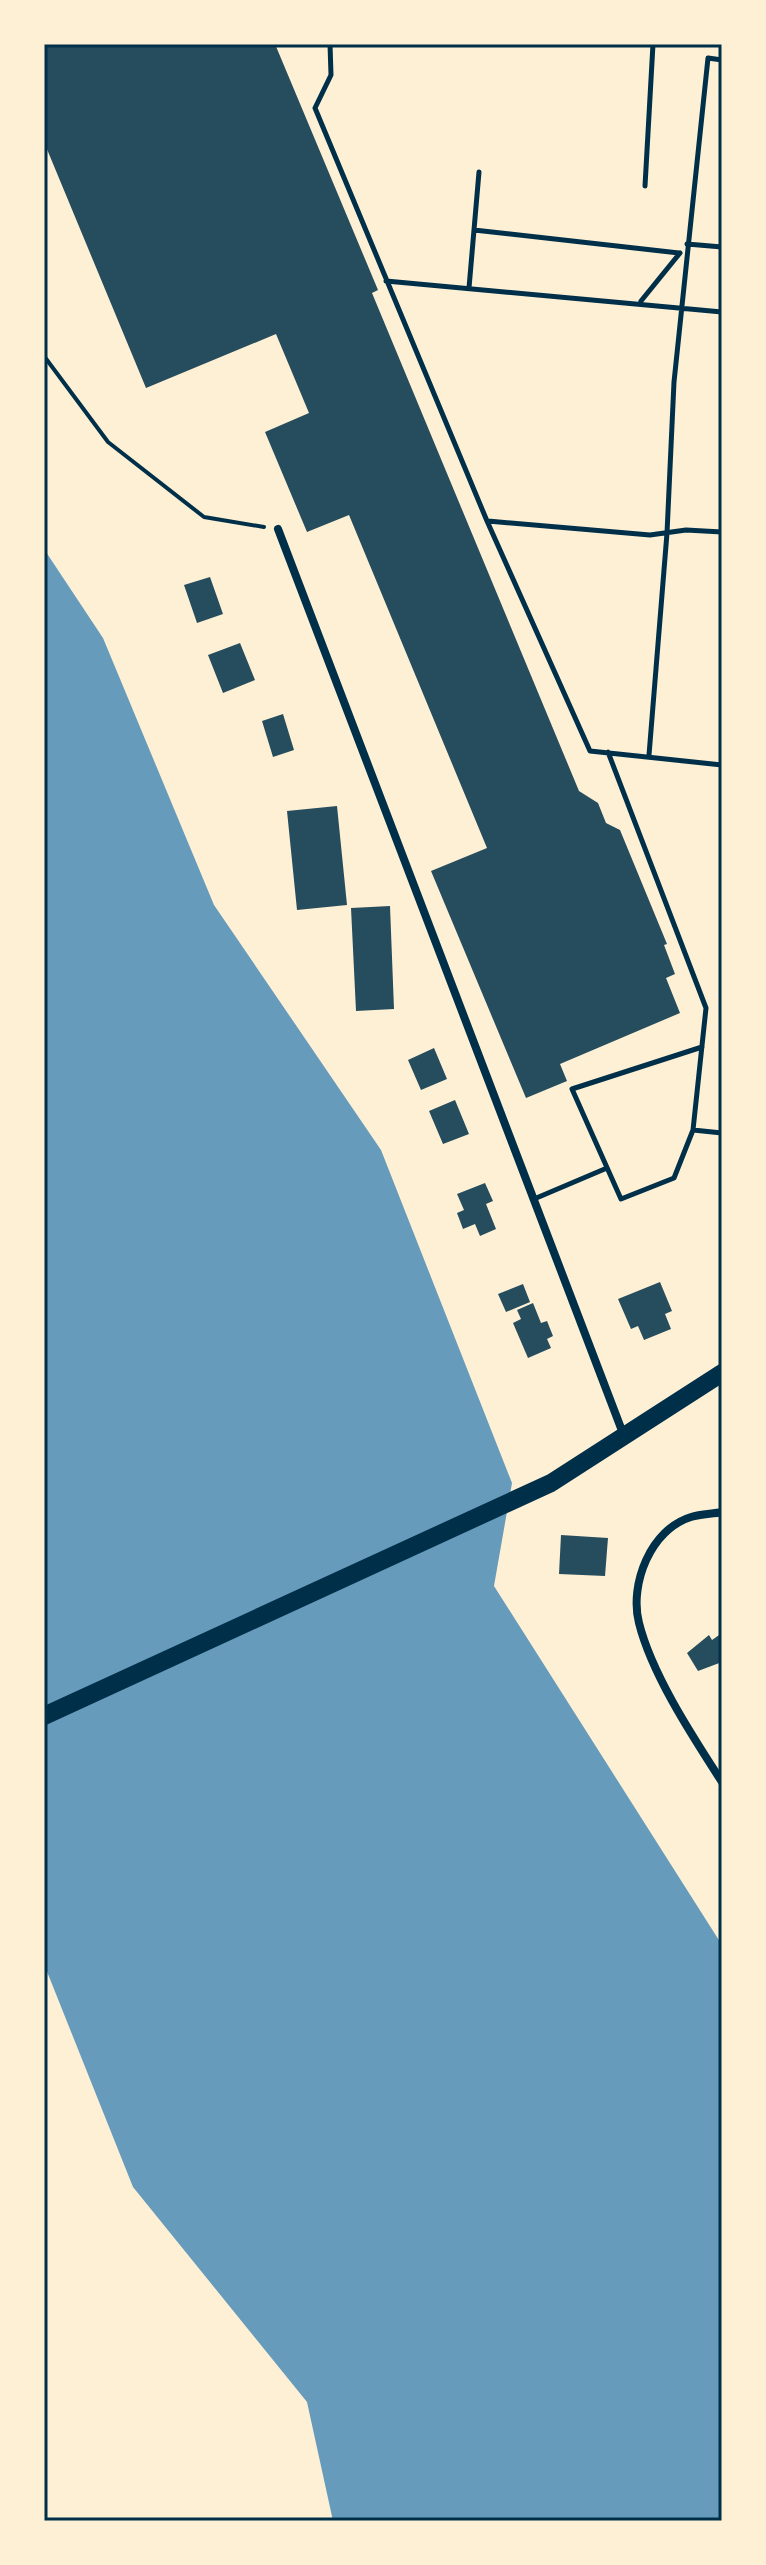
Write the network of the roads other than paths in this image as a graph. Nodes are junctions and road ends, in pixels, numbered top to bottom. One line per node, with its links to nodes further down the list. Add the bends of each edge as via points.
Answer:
1 (330, 44): 10 (lane, via 331,75 315,108)
2 (653, 44): 5 (lane)
3 (722, 60): 7 (lane, via 708,58)
4 (479, 172): 6 (lane)
5 (645, 186)
6 (474, 230): 9 (lane); 11 (lane)
7 (687, 244): 8 (lane); 9 (lane); 13 (lane)
8 (722, 247)
9 (679, 253): 12 (lane)
10 (386, 281): 11 (lane); 15 (lane)
11 (469, 288): 12 (lane)
12 (641, 302): 13 (lane)
13 (681, 307): 14 (lane); 18 (lane)
14 (722, 312)
15 (487, 521): 18 (lane); 19 (lane, via 590,751)
16 (278, 529): 26 (street)
17 (722, 532): 18 (lane)
18 (667, 533): 20 (lane)
19 (608, 752): 20 (lane); 22 (lane, via 706,1008)
20 (649, 755): 21 (lane)
21 (722, 765)
22 (702, 1047): 23 (lane); 25 (lane, via 572,1089)
23 (693, 1130): 24 (lane); 25 (lane, via 674,1178 621,1199)
24 (722, 1133)
25 (607, 1168): 26 (lane)
26 (534, 1199): 28 (street)
27 (722, 1373): 28 (main road)
28 (624, 1437): 30 (main road, via 551,1483)
29 (722, 1512): 31 (street, via 689,1517 653,1544 637,1589 638,1622 678,1708)
30 (44, 1716)
31 (722, 1782)

